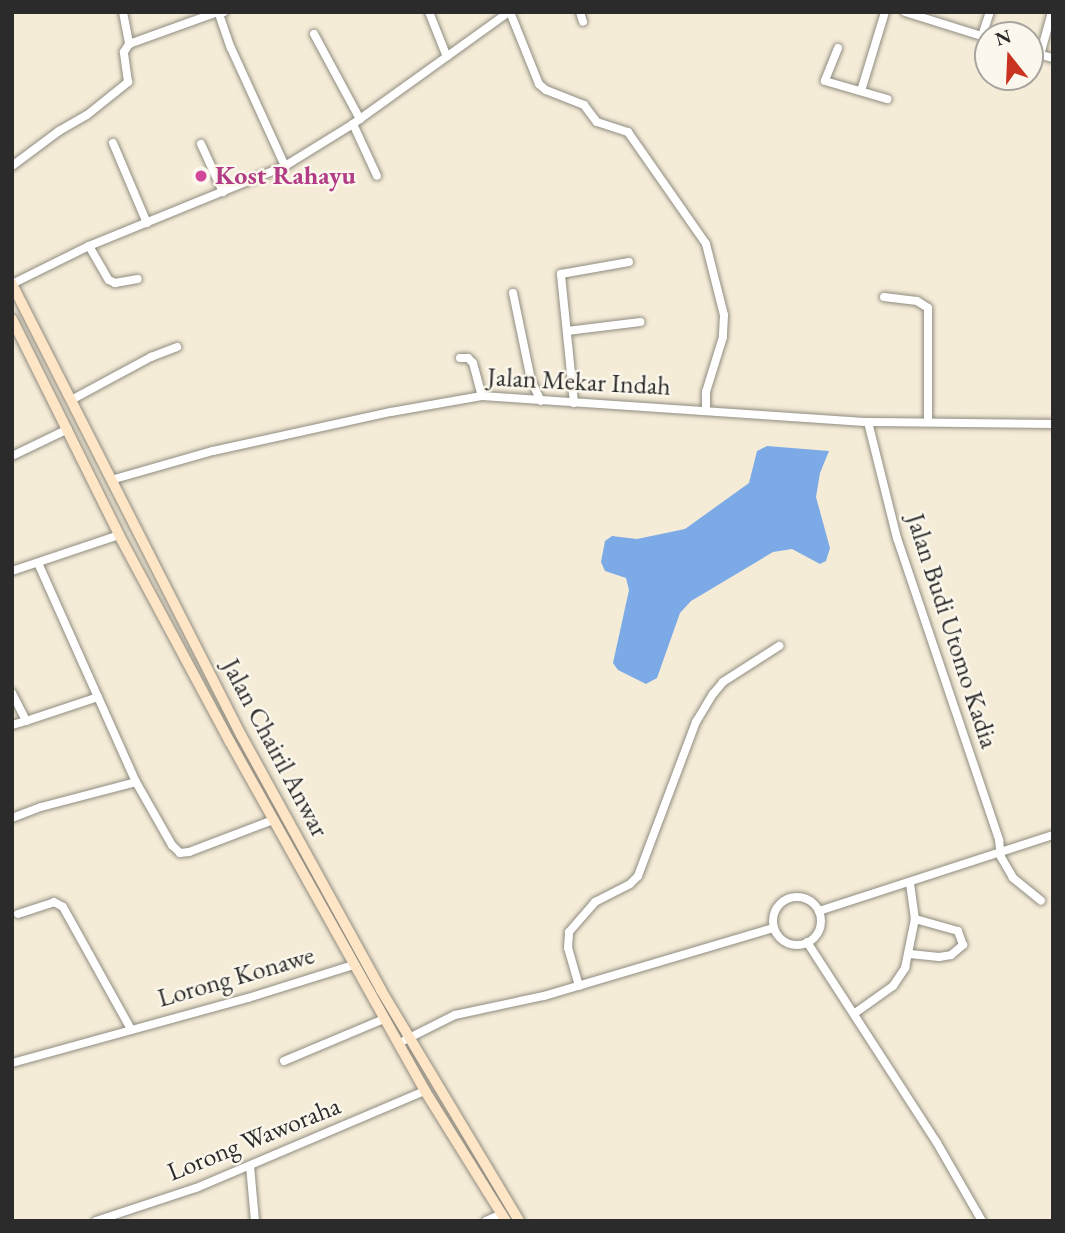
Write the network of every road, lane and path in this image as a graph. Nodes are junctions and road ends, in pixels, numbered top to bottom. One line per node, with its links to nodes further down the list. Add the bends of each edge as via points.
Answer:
1 (123, 12): 12 (street)
2 (429, 12): 14 (street)
3 (509, 12): 8 (street); 40 (street, via 539,84 584,105 597,122 628,132 706,244 724,315)
4 (884, 12): 15 (street)
5 (905, 12): 10 (street)
6 (1052, 12): 11 (street)
7 (220, 13): 12 (street); 21 (street)
8 (496, 16): 14 (street)
9 (314, 34): 17 (street)
10 (974, 34)
11 (1044, 41)
12 (129, 44): 20 (street, via 124,52 128,82)
13 (838, 48): 15 (street, via 825,81)
14 (447, 57): 17 (street)
15 (861, 91): 16 (street)
16 (887, 99)
17 (356, 122): 21 (street); 22 (street)
18 (113, 143): 24 (street)
19 (201, 144): 23 (street)
20 (12, 166)
21 (285, 166): 23 (street)
22 (377, 176)
23 (223, 192): 24 (street)
24 (147, 223): 25 (street)
25 (89, 246): 27 (street, via 109,280); 28 (street)
26 (629, 262): 33 (street, via 561,274)
27 (138, 279)
28 (12, 284): 37 (main road, Jalan Chairil Anwar)
29 (513, 293): 38 (street, via 531,380)
30 (884, 297): 41 (street, via 917,301 928,308)
31 (12, 318): 44 (main road, Jalan Chairil Anwar)
32 (640, 321): 33 (street)
33 (567, 331): 39 (street)
34 (177, 347): 37 (street)
35 (460, 358): 36 (street, via 474,363)
36 (482, 396): 38 (street, Jalan Mekar Indah); 46 (street, Jalan Mekar Indah, via 213,451)
37 (73, 399): 46 (main road, Jalan Chairil Anwar)
38 (541, 401): 39 (street, Jalan Mekar Indah)
39 (574, 403): 40 (street, Jalan Mekar Indah)
40 (706, 409): 42 (street, Jalan Mekar Indah)
41 (928, 421): 42 (street, Jalan Mekar Indah); 43 (street, Jalan Mekar Indah)
42 (867, 422): 61 (street, Jalan Budi Utomo Kadia, via 898,538)
43 (1053, 424)
44 (68, 429): 45 (street); 47 (main road, Jalan Chairil Anwar)
45 (12, 456)
46 (111, 480): 50 (main road, Jalan Chairil Anwar)
47 (120, 535): 48 (street); 51 (main road, Jalan Chairil Anwar)
48 (37, 563): 49 (street); 54 (street)
49 (12, 571)
50 (163, 583): 51 (main road); 75 (main road, Jalan Chairil Anwar)
51 (149, 590): 59 (main road, Jalan Chairil Anwar)
52 (779, 646): 71 (street, via 747,664 713,694 696,722 638,876 595,902 569,932 568,948)
53 (12, 693): 55 (street)
54 (98, 697): 55 (street); 57 (street)
55 (26, 721): 56 (street)
56 (12, 725)
57 (136, 782): 58 (street); 59 (street, via 180,853)
58 (12, 818)
59 (273, 820): 70 (main road, Jalan Chairil Anwar)
60 (1053, 835): 61 (street)
61 (1000, 852): 62 (street); 63 (street, Jalan Budi Utomo Kadia, via 1013,878)
62 (910, 884): 64 (street); 66 (street)
63 (1041, 901)
64 (819, 911): 67 (street, via 801,897 789,898 775,910); 68 (street, via 819,929)
65 (18, 914): 74 (street, Lorong Konawe, via 54,902 63,907)
66 (915, 919): 69 (street); 69 (street, via 958,931 963,944 939,957)
67 (774, 928): 68 (street, via 791,944); 71 (street)
68 (807, 942): 72 (street)
69 (910, 954): 72 (street, via 893,986)
70 (353, 965): 73 (main road, Jalan Chairil Anwar); 74 (street, Lorong Konawe)
71 (579, 986): 75 (street, via 455,1015)
72 (855, 1013): 85 (street)
73 (384, 1019): 75 (main road, Jalan Chairil Anwar); 76 (street)
74 (131, 1028): 77 (street, Lorong Konawe)
75 (405, 1041): 78 (main road, Jalan Chairil Anwar); 84 (main road, Jalan Chairil Anwar)
76 (284, 1062)
77 (12, 1063)
78 (425, 1091): 79 (street, Lorong Waworaha); 80 (main road, Jalan Chairil Anwar)
79 (250, 1166): 81 (street, Lorong Waworaha); 82 (street)
80 (504, 1217): 83 (street)
81 (96, 1221)
82 (255, 1221)
83 (486, 1221)
84 (519, 1221)
85 (982, 1221)

